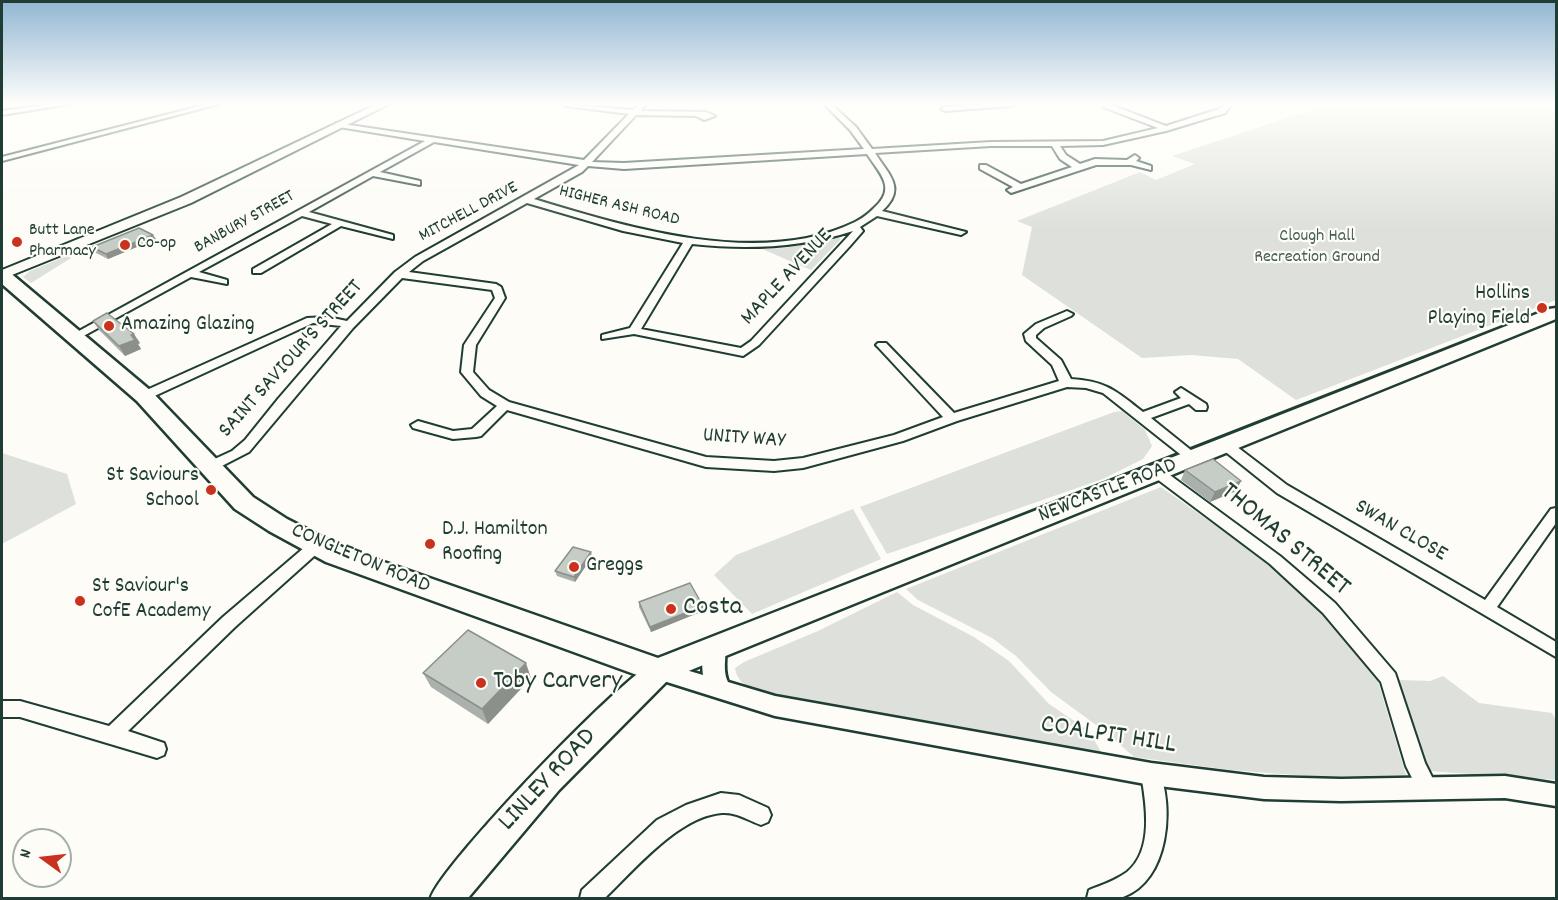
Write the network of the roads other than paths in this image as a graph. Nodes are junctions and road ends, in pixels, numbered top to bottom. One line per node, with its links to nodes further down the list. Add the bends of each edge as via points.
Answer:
1 (51, 146): 10 (street)
2 (296, 146): 28 (main road, via 186,200)
3 (421, 146): 15 (street, BANBURY STREET)
4 (471, 146): 11 (street)
5 (605, 146): 11 (street, MITCHELL DRIVE)
6 (866, 146): 9 (street)
7 (950, 146): 9 (street)
8 (1056, 146): 12 (street, via 1063,157)
9 (869, 150): 11 (street, via 624,166); 19 (street, via 890,184 890,194)
10 (2, 159)
11 (588, 164): 17 (street, MITCHELL DRIVE)
12 (1078, 166): 13 (street, via 1016,188); 14 (street, via 1133,160)
13 (983, 167)
14 (1148, 168)
15 (372, 173): 16 (street); 18 (street, BANBURY STREET)
16 (417, 183)
17 (528, 200): 24 (street, HIGHER ASH ROAD, via 626,229); 27 (street, MITCHELL DRIVE, via 419,259)
18 (299, 212): 20 (street); 26 (street, BANBURY STREET)
19 (877, 213): 21 (street, HIGHER ASH ROAD); 22 (street)
20 (340, 223): 23 (street); 25 (street)
21 (855, 226): 24 (street, HIGHER ASH ROAD, via 773,244); 33 (street, MAPLE AVENUE, via 858,231 847,244 743,352)
22 (961, 232)
23 (390, 237)
24 (689, 241): 33 (street)
25 (257, 271)
26 (189, 273): 29 (street); 34 (street, BANBURY STREET)
27 (399, 274): 32 (street, SAINT SAVIOUR'S STREET); 40 (street, UNITY WAY, via 496,286 500,298 470,345 468,372 485,393)
28 (2, 275): 34 (highway, CONGLETON ROAD)
29 (223, 282)
30 (1557, 313): 44 (highway, NEWCASTLE ROAD)
31 (1065, 319): 37 (street, via 1040,326 1030,334 1034,343 1061,368)
32 (350, 325): 38 (street, via 311,320); 46 (street, SAINT SAVIOUR'S STREET, via 245,449)
33 (634, 331): 35 (street, MAPLE AVENUE)
34 (74, 337): 38 (highway, CONGLETON ROAD)
35 (606, 337)
36 (882, 345): 42 (street)
37 (1066, 383): 41 (street, UNITY WAY, via 1107,390); 42 (street, UNITY WAY)
38 (144, 396): 46 (highway, CONGLETON ROAD)
39 (1191, 400): 41 (street)
40 (505, 405): 42 (street, UNITY WAY, via 706,462 774,466 803,463 898,438); 43 (street, via 476,433 453,435)
41 (1141, 417): 45 (street, UNITY WAY)
42 (952, 418)
43 (418, 425)
44 (1227, 446): 45 (highway, NEWCASTLE ROAD); 50 (street, SWAN CLOSE, via 1282,489)
45 (1195, 459): 47 (highway, NEWCASTLE ROAD)
46 (212, 466): 49 (highway, CONGLETON ROAD, via 244,502)
47 (1158, 473): 51 (highway, NEWCASTLE ROAD); 59 (street, THOMAS STREET, via 1275,560 1352,634 1389,678 1416,766)
48 (1557, 513): 50 (street)
49 (316, 545): 53 (highway, CONGLETON ROAD, via 438,593); 56 (street)
50 (1488, 608): 52 (street, SWAN CLOSE)
51 (716, 648): 53 (highway, NEWCASTLE ROAD); 54 (street, via 712,673)
52 (1557, 650)
53 (660, 671): 54 (street, COALPIT HILL); 62 (main road, LINLEY ROAD, via 541,787)
54 (720, 689): 58 (street, COALPIT HILL, via 775,706)
55 (2, 709): 56 (street, via 20,709)
56 (112, 735): 57 (street)
57 (157, 749)
58 (1151, 774): 59 (street, COALPIT HILL, via 1264,788); 64 (street, via 1156,813 1151,855 1138,876)
59 (1427, 787): 60 (street, COALPIT HILL, via 1505,787)
60 (1557, 795)
61 (761, 815): 63 (street, via 739,805 721,803 664,827)
62 (447, 898)
63 (590, 898)
64 (1097, 898)

